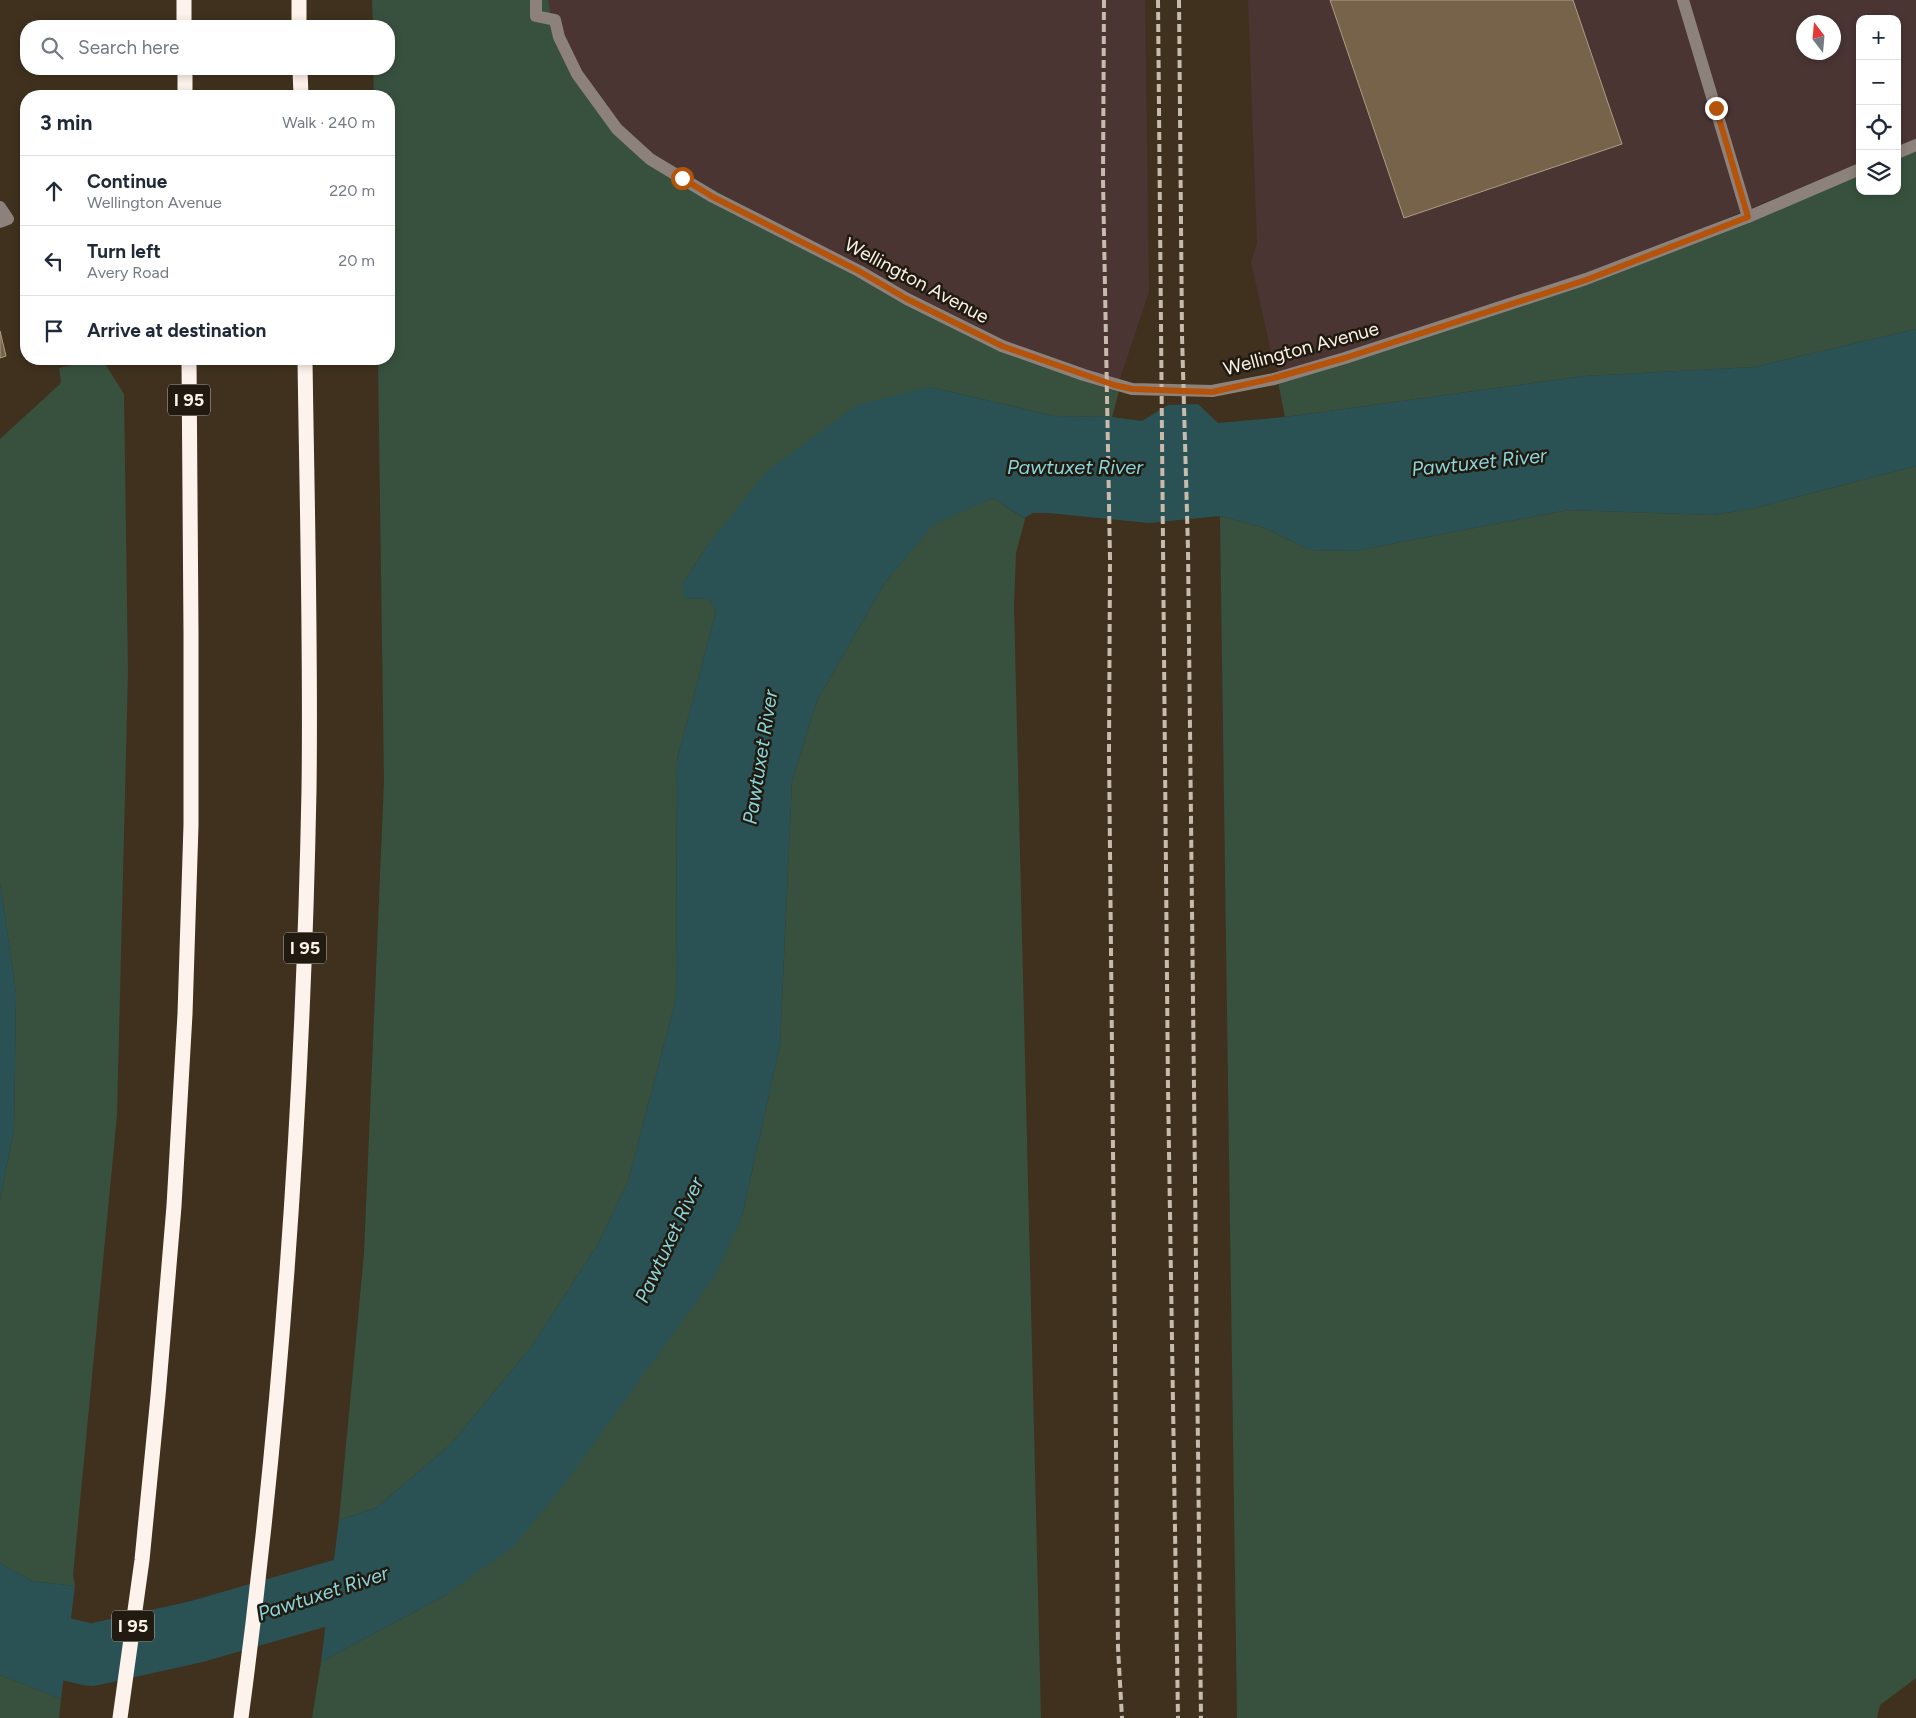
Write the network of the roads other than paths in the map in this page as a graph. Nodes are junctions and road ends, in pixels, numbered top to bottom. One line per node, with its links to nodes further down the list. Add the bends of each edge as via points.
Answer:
1 (184, 0): 5 (highway)
2 (299, 0): 6 (highway)
3 (536, 0): 15 (street, Wellington Avenue, via 536,16 555,20 577,74 617,129 650,160 713,197 1002,346 1084,376 1132,389 1212,392 1274,378 1586,280)
4 (1683, 0): 15 (street)
5 (184, 20)
6 (299, 20)
7 (185, 75): 9 (highway)
8 (300, 75): 10 (highway)
9 (185, 90)
10 (300, 90)
11 (1916, 145): 12 (street)
12 (1901, 151)
13 (1856, 171): 15 (street, Wellington Avenue)
14 (0, 207): 16 (street)
15 (1748, 217)
16 (4, 220)
17 (189, 365): 19 (highway, I 95, via 191,805 185,1014 174,1206 158,1396 142,1560)
18 (305, 365): 20 (highway, I 95, via 309,786 304,978 280,1366)
19 (120, 1718)
20 (241, 1718)

